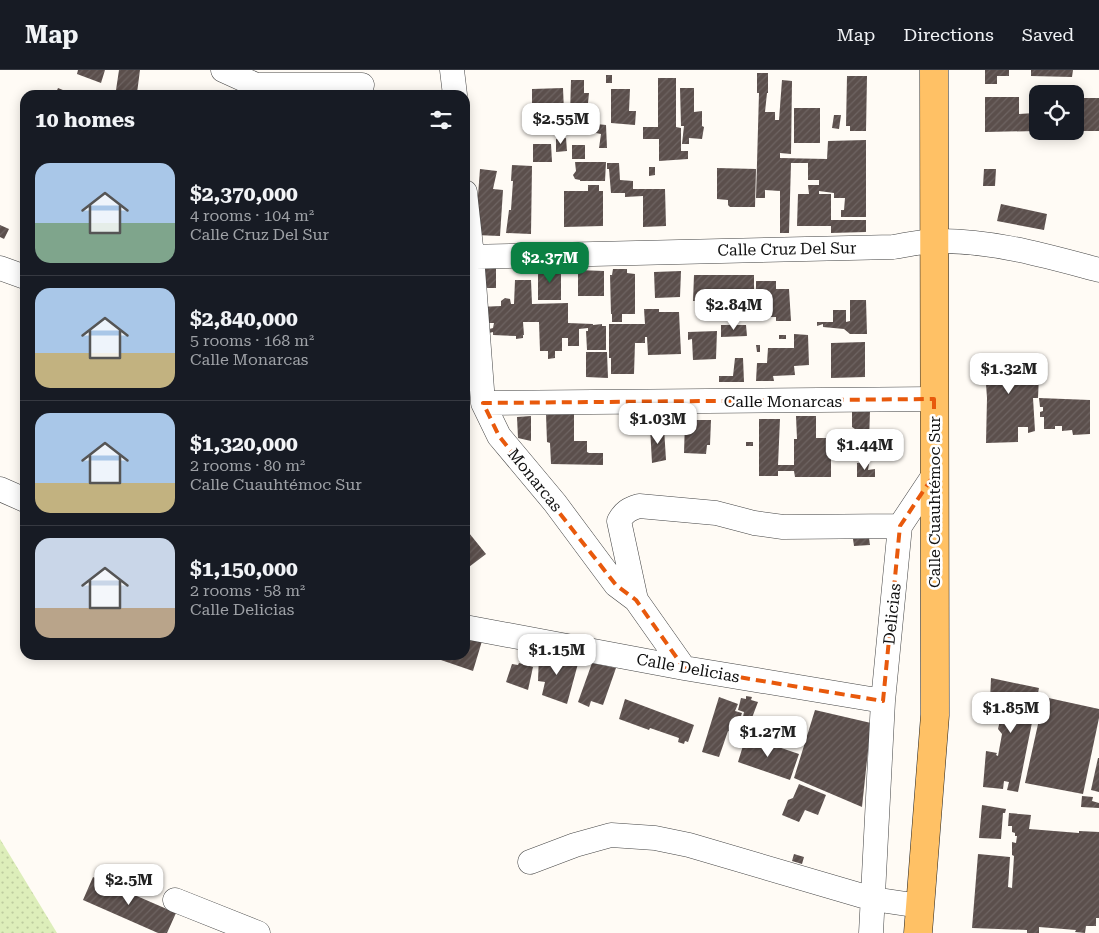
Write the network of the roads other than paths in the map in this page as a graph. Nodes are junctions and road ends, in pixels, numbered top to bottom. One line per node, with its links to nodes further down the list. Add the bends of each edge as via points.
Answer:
1 (223, 70): 4 (street, via 256,85)
2 (452, 70): 5 (street)
3 (934, 70): 6 (main road, Calle Cuauhtémoc Sur)
4 (362, 85)
5 (454, 90)
6 (934, 241): 7 (street, Calle Cruz Del Sur, via 893,247); 9 (street, Calle Cruz Del Sur, via 979,243 1033,252); 12 (main road, Calle Cuauhtémoc Sur)
7 (470, 257)
8 (0, 268): 10 (street)
9 (1099, 270)
10 (20, 275)
11 (470, 276): 13 (street, Monarcas)
12 (934, 399): 13 (street, Calle Monarcas); 14 (main road, Calle Cuauhtémoc Sur)
13 (483, 403): 18 (street, Monarcas, via 499,436 555,503 616,585)
14 (934, 475): 17 (street); 25 (main road, Calle Cuauhtémoc Sur, via 935,715)
15 (0, 490): 16 (street)
16 (20, 498)
17 (900, 526): 18 (street, via 783,527 716,513 639,506 630,508 619,521); 21 (street, Delicias)
18 (636, 600): 20 (street, Monarcas)
19 (470, 628): 20 (street, Calle Delicias)
20 (684, 668): 21 (street, Calle Delicias)
21 (883, 702): 23 (street, Delicias)
22 (530, 862): 23 (street, via 611,835 655,838)
23 (873, 899): 25 (street); 27 (street, Delicias)
24 (175, 900): 26 (street)
25 (920, 906): 28 (main road, Calle Cuauhtémoc Sur)
26 (258, 933)
27 (871, 933)
28 (918, 933)

